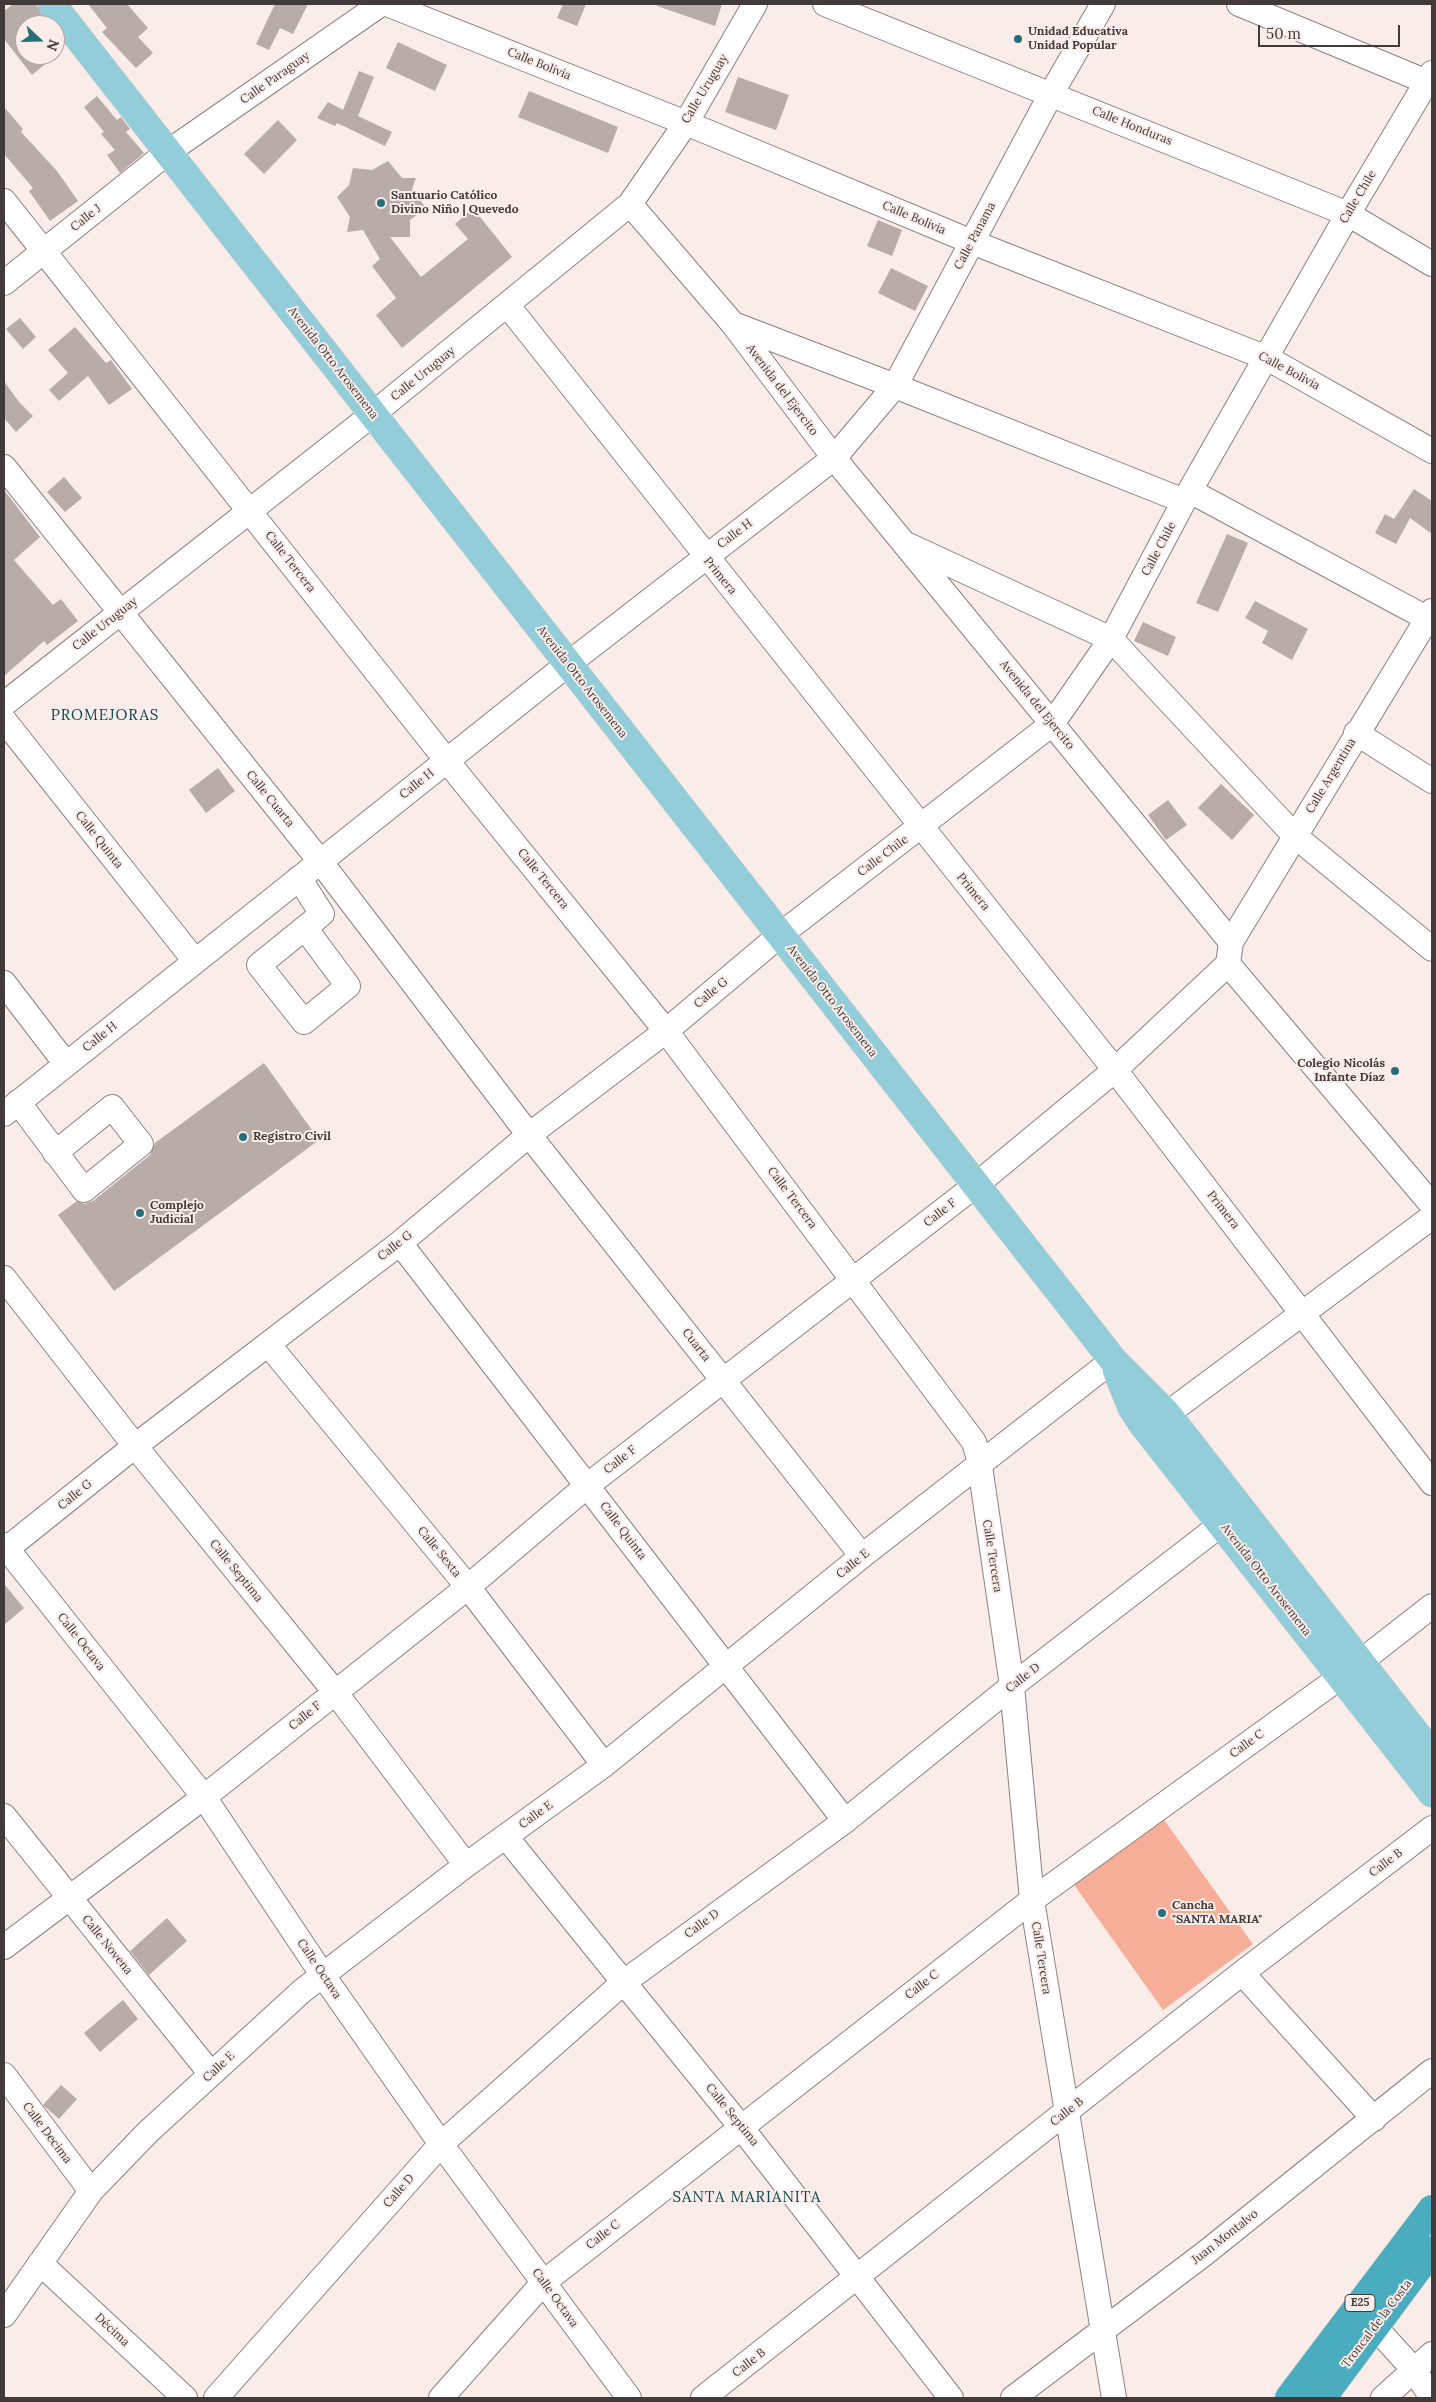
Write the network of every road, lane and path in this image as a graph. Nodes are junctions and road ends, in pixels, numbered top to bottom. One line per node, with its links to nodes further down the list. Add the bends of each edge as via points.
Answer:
1 (52, 4): 11 (main road, Avenida Otto Arosemena)
2 (382, 4): 11 (street, Calle Paraguay)
3 (386, 4): 10 (street, Calle Bolivia)
4 (755, 4): 10 (street, Calle Uruguay)
5 (825, 4): 9 (street, Calle Honduras)
6 (1103, 4): 9 (street, Calle Panama)
7 (1239, 4): 8 (street)
8 (1430, 78): 14 (street, Calle Chile)
9 (1052, 94): 14 (street, Calle Honduras); 15 (street, Calle Panama)
10 (686, 123): 13 (street, Calle Uruguay); 15 (street, Calle Bolivia)
11 (168, 152): 16 (street, Calle J); 23 (main road, Avenida Otto Arosemena)
12 (4, 200): 16 (street, Calle Tercera)
13 (630, 204): 19 (street, Calle Uruguay); 20 (street, Avenida del Ejercito)
14 (1348, 214): 17 (street, Calle Honduras); 21 (street, Calle Chile)
15 (972, 242): 21 (street, Calle Bolivia); 22 (street, Calle Panama)
16 (44, 251): 18 (street, Calle J); 28 (street, Calle Tercera)
17 (1432, 264)
18 (4, 283)
19 (508, 306): 23 (street, Calle Uruguay); 30 (street, Primera)
20 (733, 324): 22 (street); 25 (street, Avenida del Ejercito)
21 (1267, 358): 24 (street, Calle Bolivia); 27 (street, Calle Chile)
22 (895, 386): 25 (street, Calle Panama); 27 (street)
23 (373, 414): 28 (street, Calle Uruguay); 34 (main road, Avenida Otto Arosemena)
24 (1432, 451)
25 (834, 458): 29 (street, Avenida del Ejercito); 30 (street, Calle H)
26 (4, 467): 31 (street, Calle Cuarta)
27 (1187, 496): 32 (street); 33 (street, Calle Chile)
28 (250, 511): 31 (street, Calle Uruguay); 39 (street, Calle Tercera)
29 (903, 542): 33 (street); 37 (street, Avenida del Ejercito)
30 (705, 556): 34 (street, Calle H); 41 (street, Primera)
31 (120, 612): 35 (street, Calle Uruguay); 43 (street, Calle Cuarta)
32 (1431, 617): 38 (street, Calle Argentina)
33 (1111, 639): 37 (street, Calle Chile); 42 (street)
34 (568, 664): 39 (street, Calle H); 46 (main road, Avenida Otto Arosemena)
35 (4, 704)
36 (4, 720): 49 (street, Calle Quinta)
37 (1052, 724): 41 (street, Calle Chile); 48 (street, Avenida del Ejercito)
38 (1356, 733): 40 (street); 42 (street, Calle Argentina)
39 (447, 761): 43 (street, Calle H); 51 (street, Calle Tercera)
40 (1432, 781)
41 (921, 826): 46 (street, Calle Chile); 53 (street, Primera)
42 (1295, 836): 47 (street); 48 (street, Calle Argentina)
43 (320, 862): 44 (street, Calle H); 55 (street, Calle Cuarta)
44 (299, 878): 45 (street, via 322,911); 49 (street, Calle H)
45 (305, 928)
46 (780, 935): 51 (street, Calle G); 57 (main road, Avenida Otto Arosemena)
47 (1432, 949)
48 (1229, 953): 53 (street, Calle F); 58 (street, Avenida del Ejercito)
49 (195, 961): 52 (street, Calle H)
50 (4, 983): 52 (street)
51 (666, 1031): 55 (street, Calle G); 62 (street, Calle Tercera)
52 (66, 1064): 54 (street, Calle H)
53 (1115, 1070): 57 (street, Calle F); 63 (street, Primera)
54 (11, 1108): 56 (street)
55 (529, 1136): 60 (street, Calle G); 66 (street, Cuarta)
56 (56, 1153)
57 (976, 1185): 62 (street, Calle F); 65 (main road, Avenida Otto Arosemena)
58 (1432, 1205)
59 (1432, 1217): 63 (street)
60 (400, 1243): 64 (street, Calle G); 71 (street, Calle Quinta)
61 (4, 1278): 68 (street, Calle Septima)
62 (854, 1281): 66 (street, Calle F); 69 (street, Calle Tercera, via 974,1442)
63 (1302, 1313): 67 (street); 70 (street, Primera)
64 (268, 1344): 68 (street, Calle G); 75 (street, Calle Sexta)
65 (1113, 1360): 67 (main road, Avenida Otto Arosemena); 69 (street, Calle E); 72 (main road, Avenida Otto Arosemena, via 1141,1422)
66 (723, 1380): 71 (street, Calle F); 74 (street, Cuarta)
67 (1167, 1414): 72 (main road, Avenida Otto Arosemena)
68 (136, 1446): 73 (street, Calle G); 80 (street, Calle Septima)
69 (979, 1465): 74 (street, Calle E); 79 (street, Calle Tercera)
70 (1432, 1482)
71 (588, 1485): 75 (street, Calle F); 77 (street, Calle Quinta)
72 (1232, 1516): 78 (main road, Avenida Otto Arosemena); 79 (street, Calle D)
73 (5, 1548): 84 (street, Calle Octava)
74 (862, 1556): 77 (street, Calle E)
75 (468, 1587): 80 (street, Calle F); 82 (street, Calle Sexta)
76 (1432, 1606): 78 (street, Calle C)
77 (725, 1667): 82 (street, Calle E); 86 (street, Calle Quinta)
78 (1350, 1670): 81 (main road, Avenida Otto Arosemena); 83 (main road, Avenida Otto Arosemena); 91 (street, Calle C)
79 (1012, 1686): 86 (street, Calle D); 91 (street, Calle Tercera)
80 (335, 1692): 84 (street, Calle F); 89 (street, Calle Septima)
81 (1432, 1754)
82 (604, 1765): 88 (street, Calle E)
83 (1432, 1793)
84 (204, 1797): 90 (street, Calle F); 94 (street, Calle Octava)
85 (4, 1816): 90 (street, Calle Novena)
86 (845, 1821): 95 (street, Calle D)
87 (1432, 1828): 93 (street, Calle B)
88 (506, 1837): 89 (street, Calle E); 95 (street, Calle Septima)
89 (466, 1865): 94 (street, Calle E)
90 (69, 1898): 92 (street, Calle F); 97 (street, Calle Novena)
91 (1032, 1900): 99 (street, Calle Tercera); 101 (street, Calle C)
92 (4, 1947)
93 (1242, 1973): 99 (street, Calle B); 100 (street)
94 (322, 1974): 97 (street, Calle E); 102 (street, Calle Octava)
95 (624, 1982): 101 (street, Calle Septima); 102 (street, Calle D)
96 (1432, 2071): 100 (street, Juan Montalvo)
97 (210, 2074): 103 (street, Calle E)
98 (4, 2075): 103 (street, Calle Decima)
99 (1066, 2112): 107 (street, Calle B); 111 (street, Calle Tercera)
100 (1374, 2119): 111 (street, Juan Montalvo)
101 (741, 2127): 107 (street, Calle Septima); 108 (street, Calle C)
102 (441, 2144): 108 (street, Calle Octava); 115 (street, Calle D)
103 (91, 2191): 106 (street, Calle E)
104 (1432, 2209): 122 (highway, Troncal de la Costa / E25)
105 (1432, 2250): 110 (highway, Troncal de la Costa / E25)
106 (40, 2263): 109 (street, Calle E); 114 (street, Décima)
107 (857, 2278): 118 (street, Calle B); 119 (street, Calle Septima)
108 (544, 2282): 116 (street, Calle C); 117 (street, Calle Octava)
109 (4, 2314)
110 (1375, 2327): 113 (street); 123 (highway, Troncal de la Costa / E25)
111 (1102, 2332): 120 (street, Juan Montalvo); 121 (street, Calle Tercera)
112 (1432, 2354): 113 (street)
113 (1414, 2370): 124 (street); 125 (street)
114 (185, 2398)
115 (216, 2398)
116 (441, 2398)
117 (629, 2398)
118 (703, 2398)
119 (951, 2398)
120 (1014, 2398)
121 (1114, 2398)
122 (1289, 2398)
123 (1322, 2398)
124 (1383, 2398)
125 (1432, 2398)

